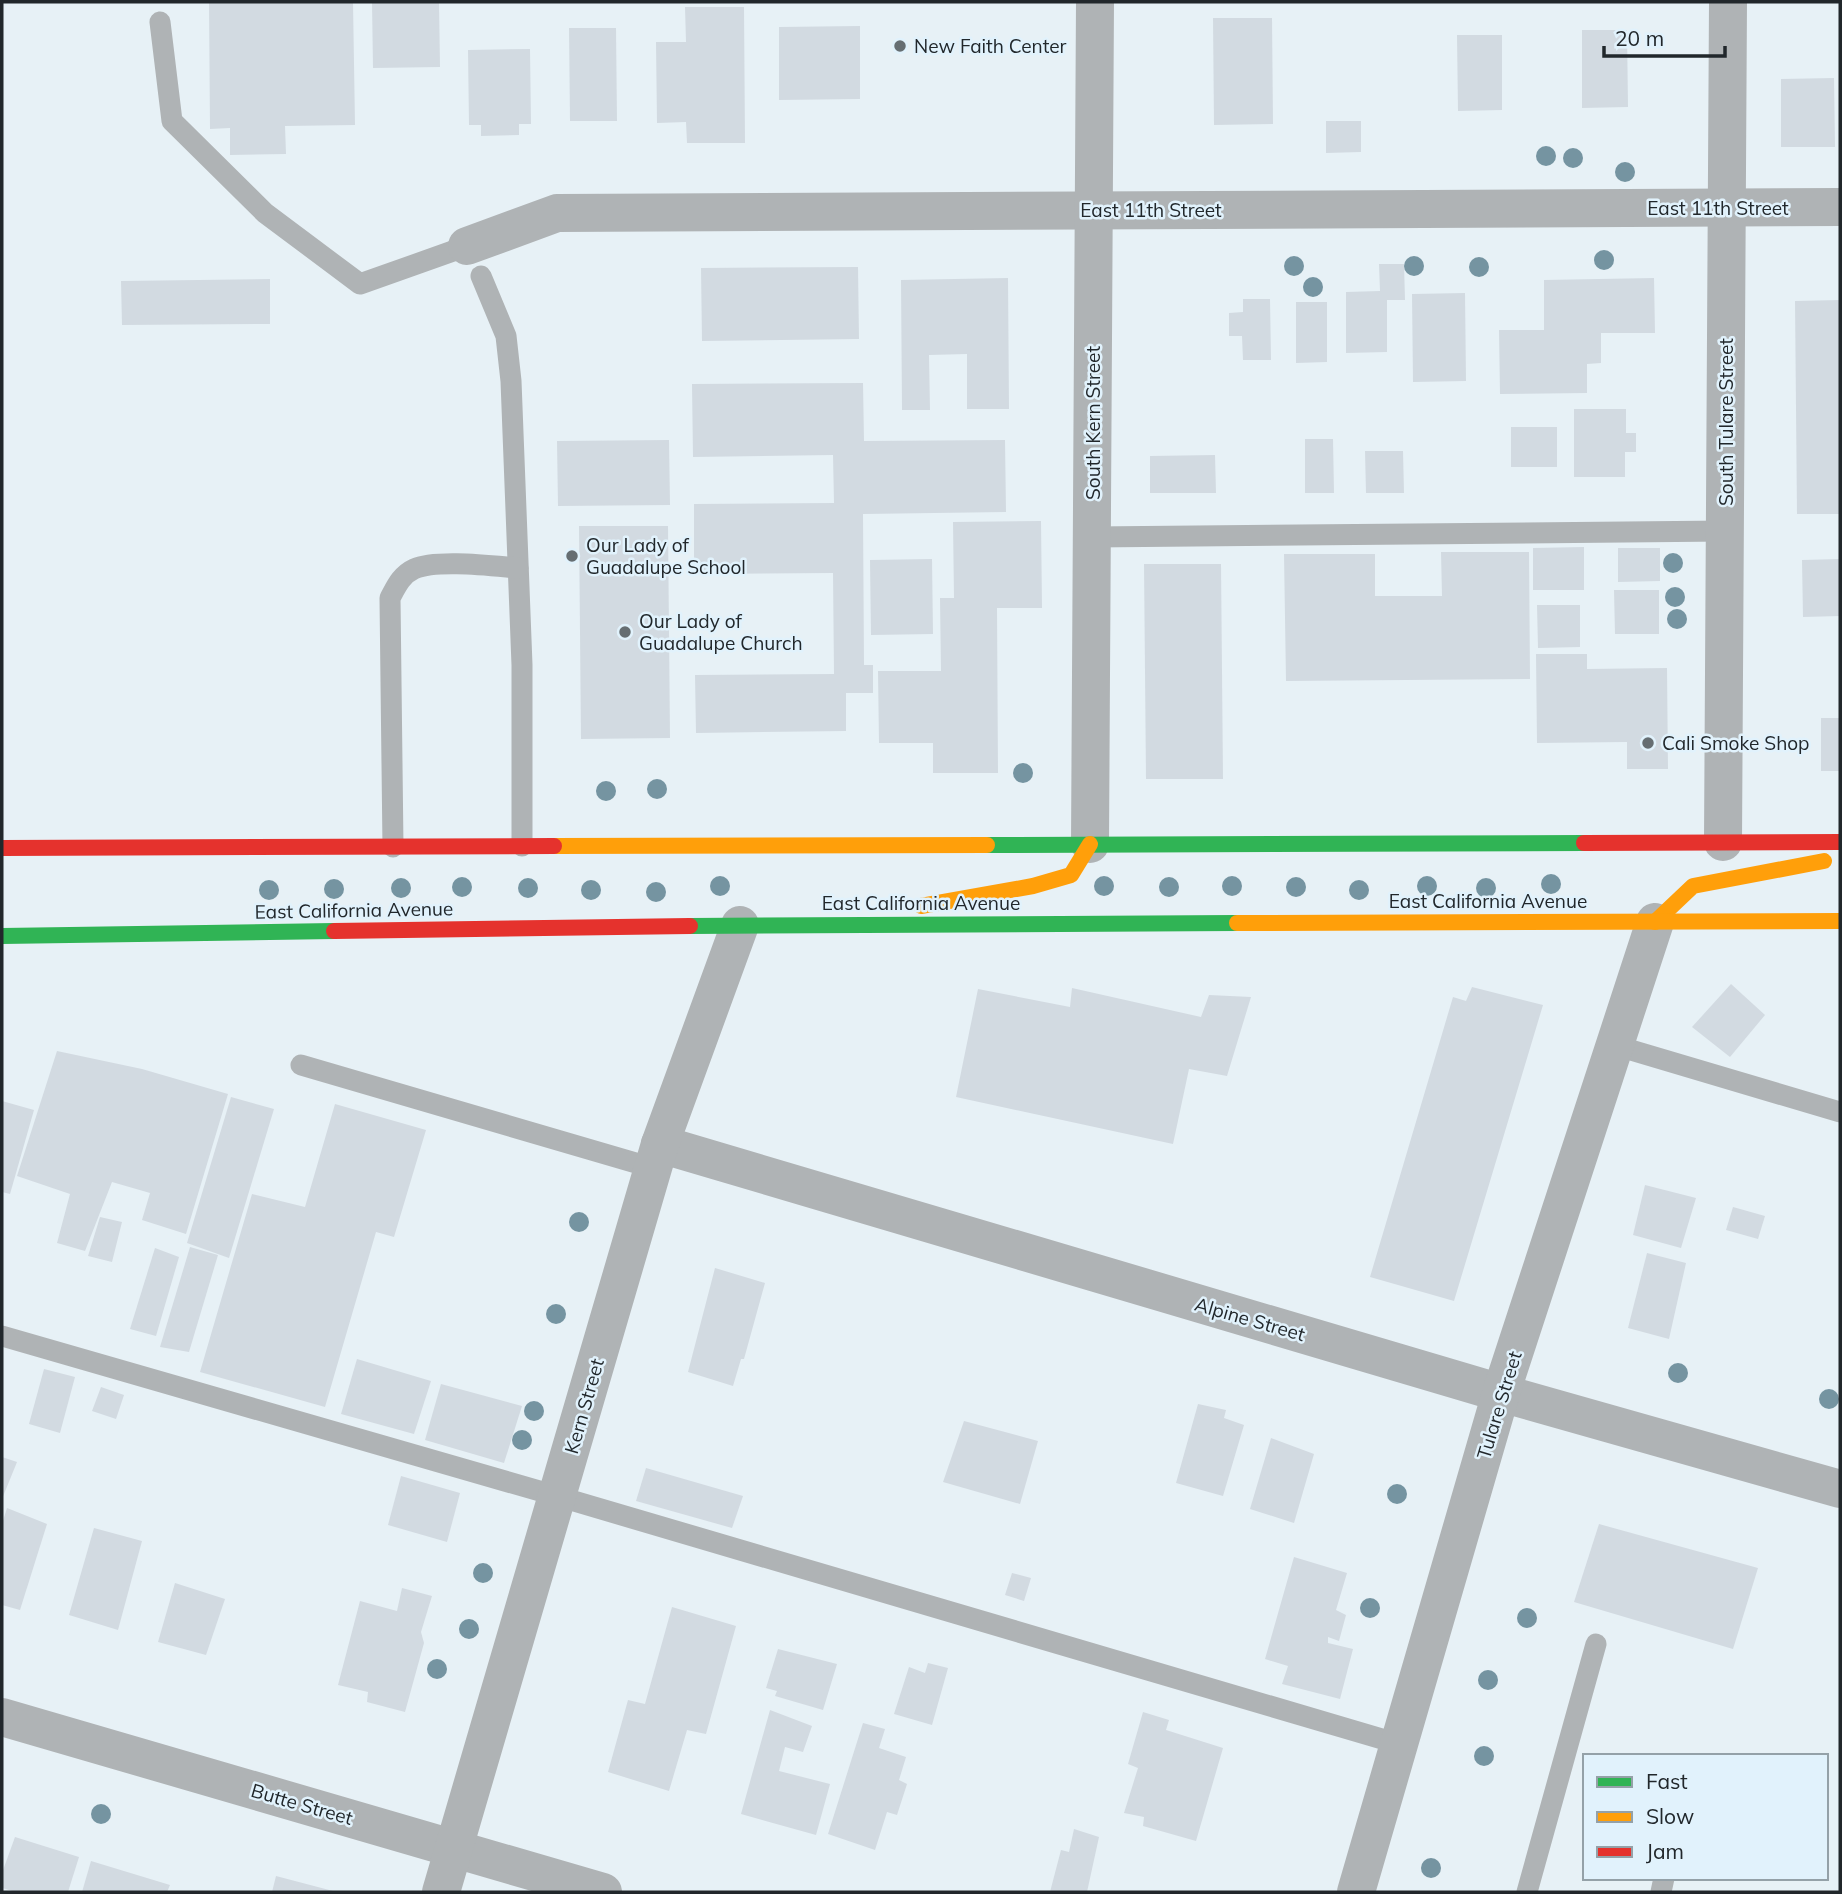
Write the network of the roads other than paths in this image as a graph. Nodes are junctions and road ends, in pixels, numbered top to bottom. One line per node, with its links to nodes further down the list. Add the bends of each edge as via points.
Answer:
1 (1095, 2): 6 (street, South Kern Street)
2 (1728, 2): 5 (street, South Tulare Street)
3 (160, 22): 7 (lane, via 172,121 265,213 360,284)
4 (1840, 207): 5 (street, East 11th Street)
5 (1728, 208): 6 (street, East 11th Street); 8 (street, South Tulare Street)
6 (1095, 211): 7 (street, East 11th Street, via 558,213); 9 (street, South Kern Street)
7 (474, 261): 10 (lane, via 506,335)
8 (1726, 531): 9 (lane); 11 (street, South Tulare Street)
9 (1093, 537): 13 (street, South Kern Street)
10 (518, 568): 14 (lane); 15 (lane, via 415,568 400,580 390,598)
11 (1723, 842): 12 (main road); 13 (main road)
12 (1840, 842)
13 (1090, 844): 14 (main road); 21 (main road, via 1071,875 1058,879)
14 (522, 846): 15 (main road)
15 (393, 847): 16 (main road)
16 (2, 848)
17 (1840, 859): 19 (main road, via 1693,886)
18 (1840, 921): 19 (main road, East California Avenue)
19 (1655, 922): 21 (main road, East California Avenue); 23 (street, Tulare Street)
20 (740, 925): 21 (main road, East California Avenue); 22 (main road, East California Avenue); 26 (street, Kern Street)
21 (816, 925)
22 (2, 936)
23 (1614, 1045): 25 (lane); 28 (street, Tulare Street)
24 (301, 1065): 26 (lane)
25 (1840, 1112)
26 (657, 1156): 28 (street, Alpine Street); 30 (street, Kern Street)
27 (2, 1336): 30 (lane)
28 (1501, 1393): 29 (street, Alpine Street); 33 (street, Tulare Street)
29 (1840, 1489)
30 (558, 1496): 33 (lane); 34 (street, Kern Street)
31 (1597, 1644): 38 (lane)
32 (2, 1717): 34 (street, Butte Street)
33 (1399, 1744): 37 (street, Tulare Street)
34 (454, 1849): 35 (street, Kern Street); 36 (street, Butte Street)
35 (441, 1892)
36 (603, 1892)
37 (1356, 1892)
38 (1527, 1892)

